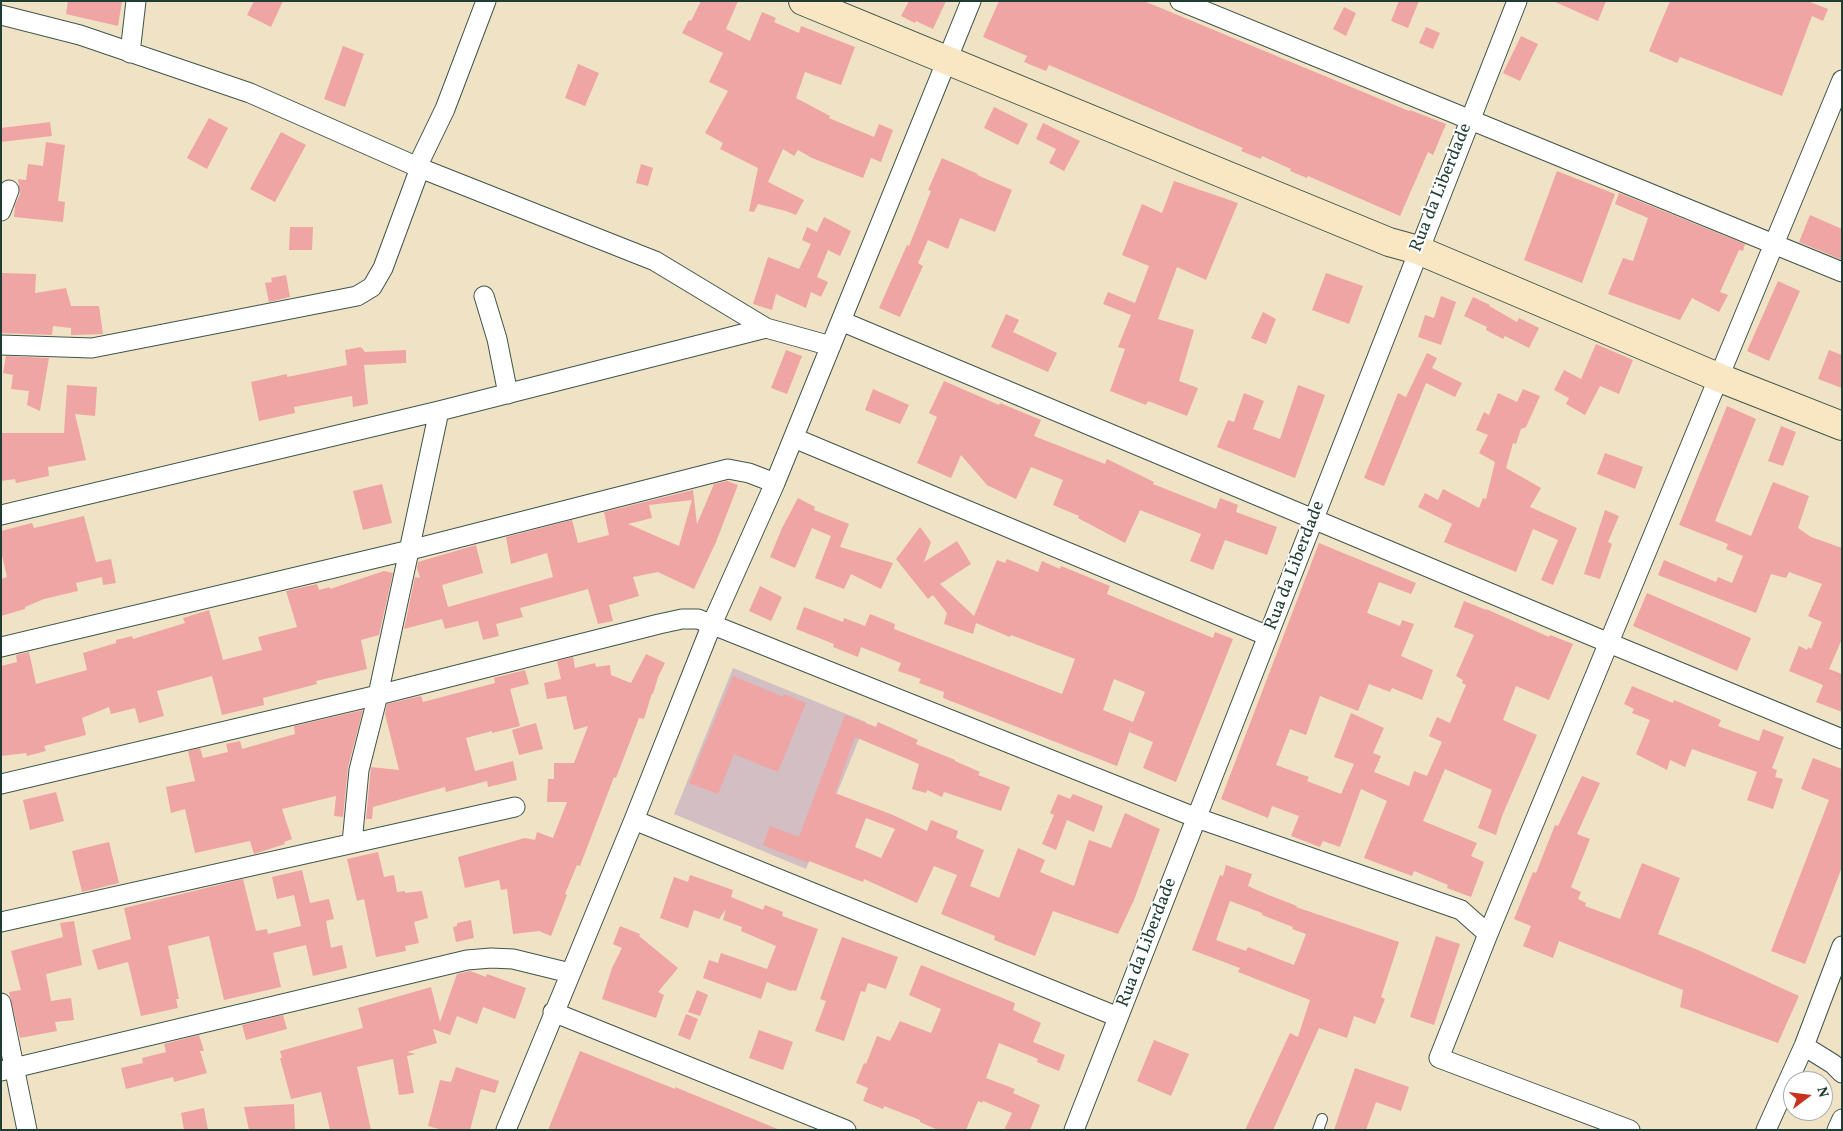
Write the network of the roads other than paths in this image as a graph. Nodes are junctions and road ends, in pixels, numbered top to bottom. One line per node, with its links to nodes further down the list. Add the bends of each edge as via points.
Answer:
1 (136, 1): 8 (street)
2 (486, 1): 12 (street, via 445,110)
3 (803, 1): 9 (main road)
4 (970, 1): 9 (street)
5 (1180, 1): 11 (street)
6 (1517, 1): 11 (street, Rua da Liberdade)
7 (1, 15): 8 (street, via 80,35)
8 (130, 52): 12 (street, via 250,93)
9 (948, 62): 16 (main road, via 1389,242); 19 (street)
10 (1842, 80): 15 (street)
11 (1470, 119): 15 (street); 16 (street, Rua da Liberdade)
12 (418, 167): 20 (street, via 655,261); 21 (street, via 383,268 372,287 357,296 92,348)
13 (9, 190): 14 (street)
14 (1, 211)
15 (1774, 243): 17 (street); 23 (street)
16 (1418, 250): 23 (main road); 30 (street, Rua da Liberdade)
17 (1842, 272)
18 (484, 296): 24 (street)
19 (841, 321): 22 (street); 30 (street)
20 (766, 328): 22 (street); 24 (street)
21 (1, 345)
22 (831, 346): 27 (street)
23 (1720, 378): 26 (main road); 34 (street)
24 (508, 394): 25 (street)
25 (439, 411): 29 (street); 31 (street)
26 (1842, 426)
27 (794, 438): 28 (street); 33 (street)
28 (775, 483): 31 (street, via 728,470); 32 (street)
29 (1, 515)
30 (1314, 520): 33 (street, Rua da Liberdade); 34 (street)
31 (410, 550): 35 (street); 36 (street)
32 (712, 624): 36 (street, via 698,619 682,619); 40 (street); 41 (street)
33 (1268, 636): 40 (street, Rua da Liberdade)
34 (1609, 643): 37 (street); 44 (street)
35 (1, 647)
36 (378, 695): 38 (street); 42 (street, via 359,770)
37 (1842, 738)
38 (1, 784)
39 (515, 807): 42 (street)
40 (1197, 818): 44 (street, via 1461,910); 49 (street, Rua da Liberdade)
41 (634, 820): 46 (street); 49 (street)
42 (352, 843): 43 (street)
43 (1, 922)
44 (1488, 934): 60 (street, via 1439,1058)
45 (1842, 946): 50 (street)
46 (570, 973): 48 (street); 51 (street, via 512,960 467,960)
47 (1, 1003): 51 (street)
48 (553, 1012): 56 (street); 57 (street)
49 (1118, 1017): 58 (street, Rua da Liberdade)
50 (1804, 1046): 52 (street, via 1834,1064); 61 (street)
51 (7, 1069): 55 (street)
52 (1842, 1073)
53 (1842, 1118): 62 (street)
54 (1322, 1119): 59 (lane)
55 (27, 1130)
56 (506, 1130)
57 (846, 1130)
58 (1074, 1130)
59 (1318, 1130)
60 (1630, 1130)
61 (1766, 1130)
62 (1837, 1130)

